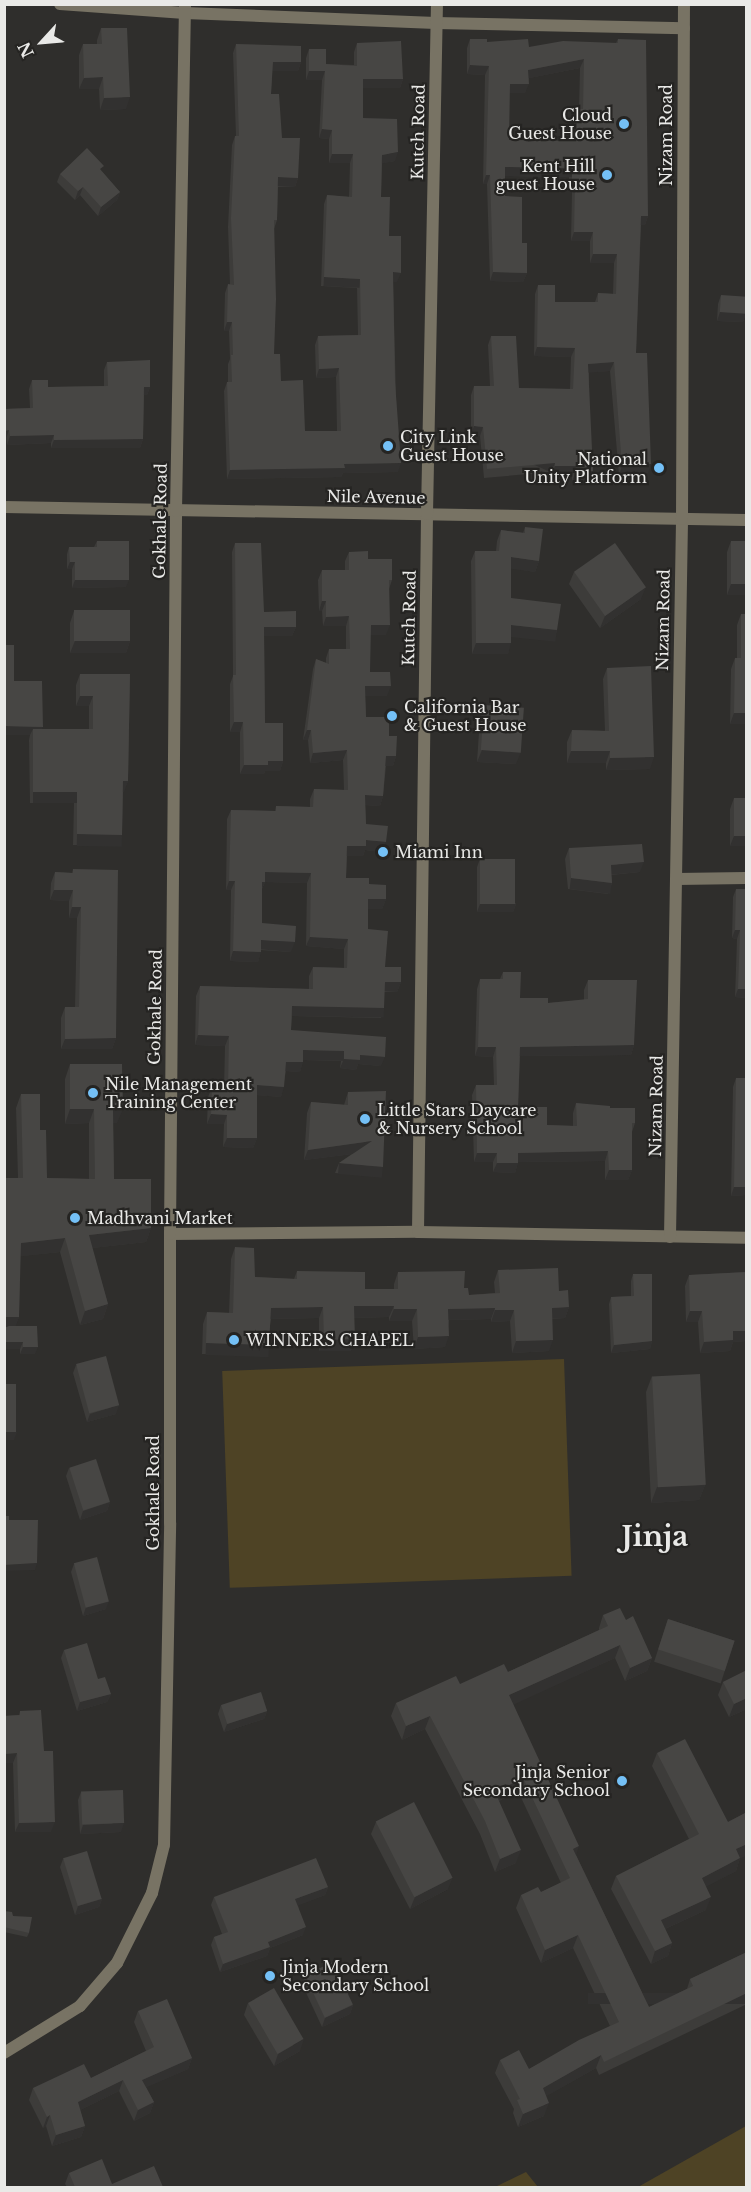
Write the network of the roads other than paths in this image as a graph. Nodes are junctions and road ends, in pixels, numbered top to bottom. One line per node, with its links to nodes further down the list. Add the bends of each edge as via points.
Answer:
1 (60, 4): 4 (street)
2 (436, 4): 5 (street, Kutch Road)
3 (684, 4): 6 (street, Nizam Road)
4 (185, 9): 5 (street); 8 (street, Gokhale Road)
5 (436, 23): 6 (street); 9 (street, Kutch Road)
6 (684, 28): 10 (street, Nizam Road)
7 (4, 507): 8 (street, Nile Avenue)
8 (176, 511): 9 (street, Nile Avenue); 15 (street, Gokhale Road)
9 (427, 514): 10 (street, Nile Avenue); 14 (street, Kutch Road)
10 (682, 519): 11 (street, Nile Avenue); 13 (street, Nizam Road)
11 (747, 520)
12 (747, 878): 13 (street)
13 (677, 879): 16 (street, Nizam Road)
14 (418, 1232): 15 (street); 16 (street)
15 (170, 1234): 18 (street, Gokhale Road, via 164,1845 152,1893 117,1963 80,2006)
16 (670, 1237): 17 (street)
17 (747, 1238)
18 (4, 2052)

